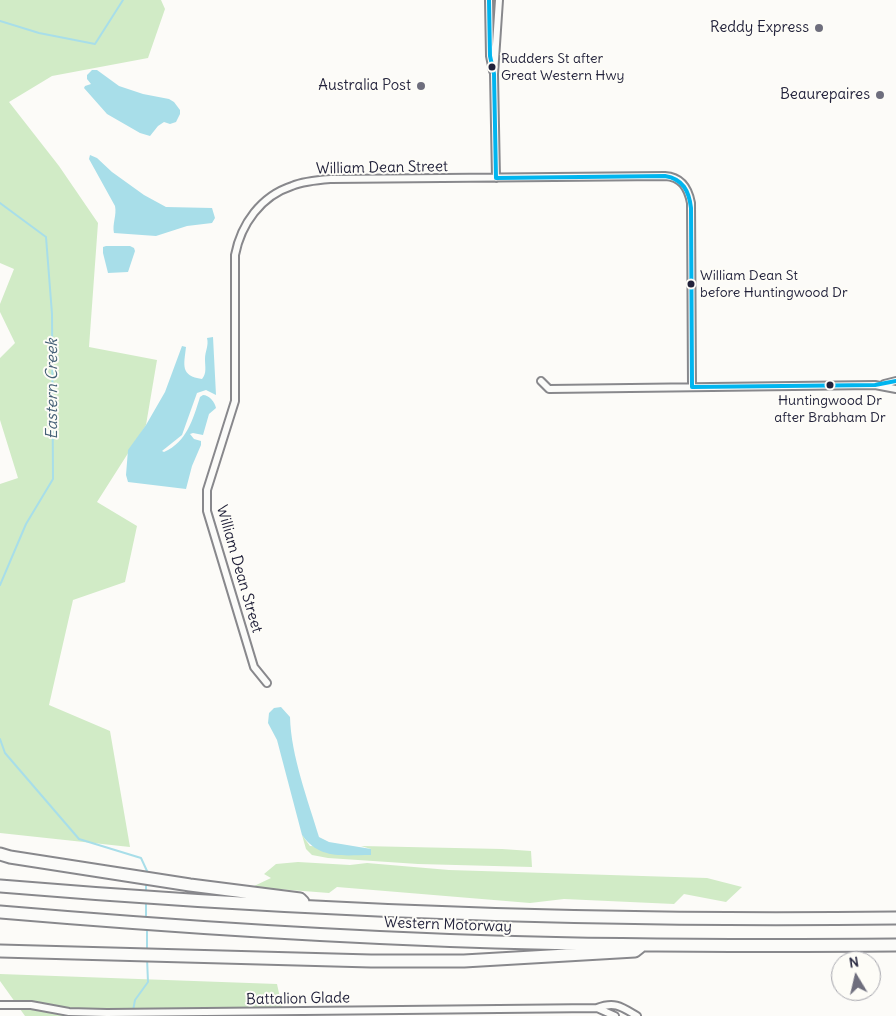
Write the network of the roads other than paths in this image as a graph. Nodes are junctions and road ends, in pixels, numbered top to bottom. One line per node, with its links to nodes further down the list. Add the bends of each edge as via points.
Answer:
1 (489, 0): 3 (street, via 490,56)
2 (499, 0): 3 (street)
3 (494, 74): 4 (street)
4 (496, 178): 8 (street, William Dean Street, via 665,176 684,185 691,208); 10 (street, William Dean Street, via 306,182 270,197 250,218 240,236 234,264 235,400 206,501 254,667)
5 (541, 381): 8 (street, via 549,389)
6 (896, 382): 7 (street)
7 (875, 385): 8 (street); 9 (street)
8 (692, 387)
9 (896, 389)
10 (267, 683)
11 (3, 856): 13 (highway, via 300,899)
12 (0, 886): 13 (highway, Western Motorway)
13 (308, 906): 15 (highway, Western Motorway, via 569,917)
14 (0, 912): 16 (highway, Western Motorway, via 308,934)
15 (896, 918)
16 (643, 944): 17 (highway, Western Motorway); 18 (highway, via 635,951 431,962)
17 (896, 945)
18 (0, 951)
19 (0, 1005): 20 (street, Battalion Glade, via 107,1013)
20 (597, 1008): 21 (street, Battalion Glade); 22 (street, Battalion Glade, via 608,1004)
21 (615, 1016)
22 (637, 1016)

